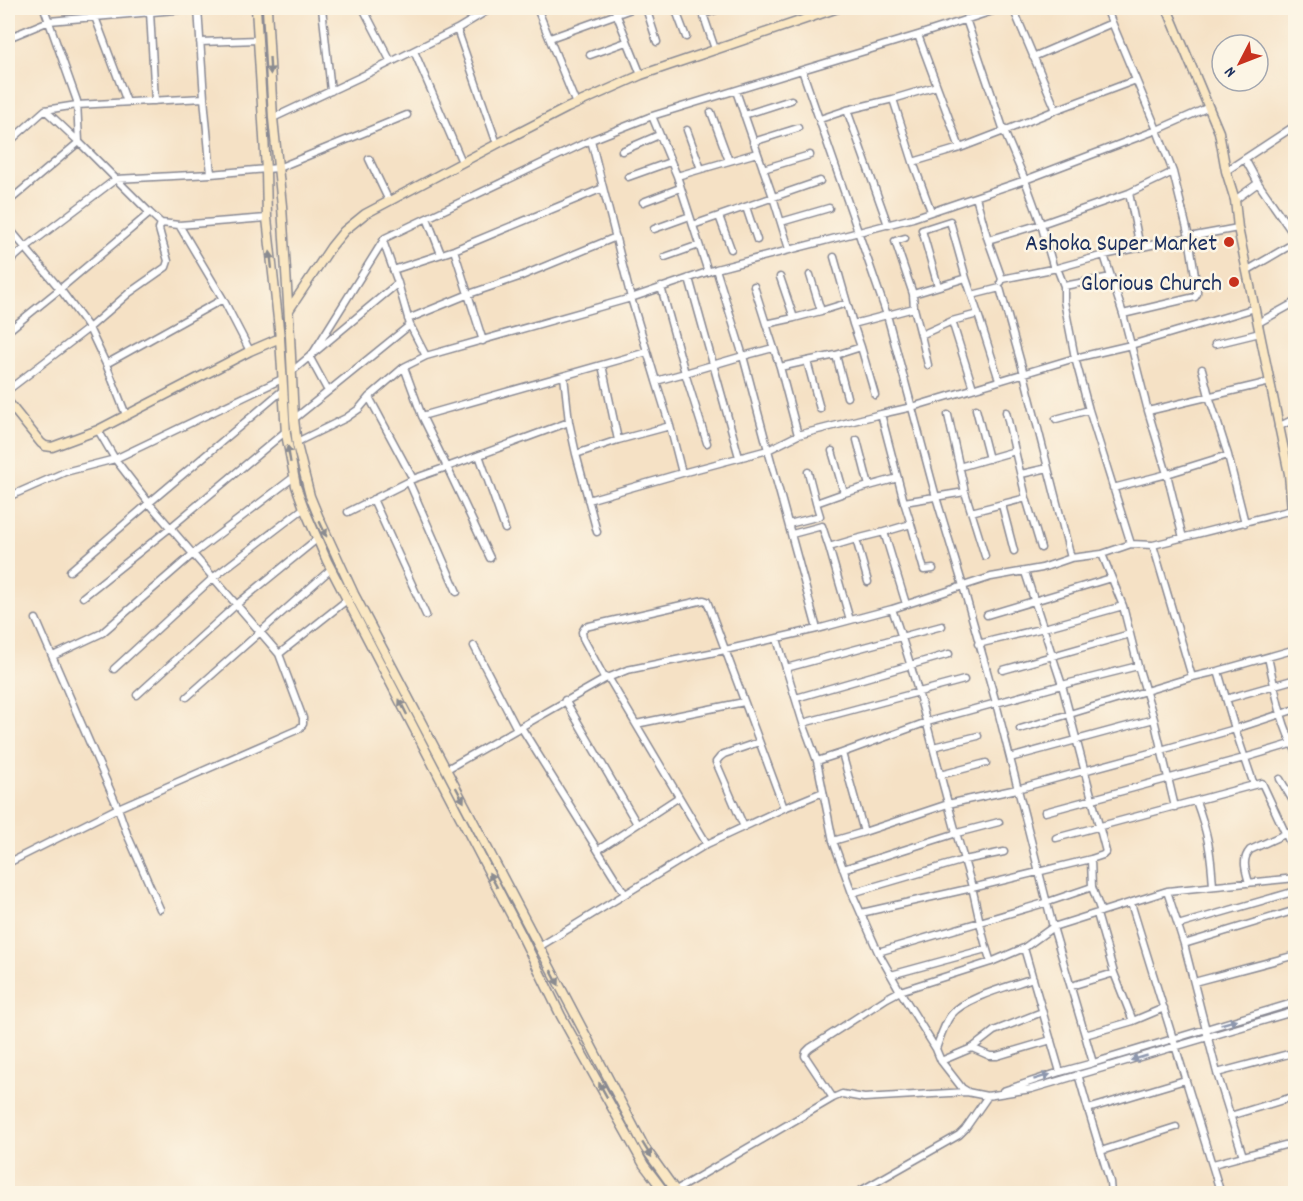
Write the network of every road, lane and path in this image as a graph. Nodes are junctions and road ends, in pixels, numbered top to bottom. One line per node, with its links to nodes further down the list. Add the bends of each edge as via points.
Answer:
1 (44, 8): 24 (street)
2 (198, 8): 21 (street); 32 (street)
3 (256, 8): 31 (street)
4 (267, 8): 61 (street, one-way to 61)
5 (322, 8): 44 (street)
6 (363, 8): 39 (street)
7 (488, 8): 26 (street)
8 (546, 8): 18 (street)
9 (634, 8): 19 (street)
10 (646, 8): 34 (street)
11 (675, 8): 28 (street)
12 (722, 8): 20 (street)
13 (838, 8): 35 (street)
14 (1002, 8): 23 (street)
15 (1013, 8): 38 (street)
16 (1106, 8): 25 (street)
17 (1167, 8): 53 (street)
18 (537, 9): 30 (street)
19 (615, 10): 30 (street); 33 (street)
20 (702, 11): 35 (street)
21 (150, 12): 22 (street); 49 (street)
22 (95, 17): 24 (street); 50 (street)
23 (966, 19): 27 (street); 67 (street)
24 (49, 21): 29 (street); 52 (street)
25 (1112, 23): 38 (street); 42 (street)
26 (457, 29): 36 (street); 73 (street)
27 (918, 35): 40 (street); 43 (street)
28 (686, 37)
29 (8, 38)
30 (550, 38): 51 (street)
31 (258, 40): 32 (street); 87 (street)
32 (200, 42): 46 (street)
33 (626, 42): 37 (street); 41 (street)
34 (657, 42)
35 (715, 49): 41 (street)
36 (414, 51): 39 (street); 81 (street)
37 (590, 55)
38 (1034, 57): 56 (street)
39 (391, 62): 44 (street)
40 (802, 70): 45 (street); 62 (street)
41 (641, 75): 51 (street)
42 (1136, 80): 56 (street); 66 (street)
43 (937, 86): 47 (street); 74 (street)
44 (331, 91): 61 (street)
45 (736, 91): 59 (street); 60 (street)
46 (204, 98): 49 (street); 90 (street)
47 (893, 99): 55 (street); 83 (street)
48 (791, 100): 59 (street)
49 (155, 101): 50 (street)
50 (127, 102): 52 (street)
51 (576, 104): 73 (street)
52 (77, 105): 54 (street); 70 (street)
53 (1209, 108): 66 (street); 88 (street, via 1219,132)
54 (45, 110): 70 (street); 72 (street)
55 (847, 110): 62 (street); 119 (street)
56 (1056, 110): 67 (street)
57 (711, 112): 80 (street)
58 (408, 115): 84 (street)
59 (744, 115): 71 (street)
60 (652, 116): 68 (street); 69 (street)
61 (273, 118): 84 (street)
62 (820, 119): 123 (street)
63 (798, 128): 71 (street)
64 (1294, 129): 79 (street)
65 (687, 130): 85 (street)
66 (1157, 130): 89 (street); 94 (street)
67 (1004, 131): 74 (street); 94 (street)
68 (659, 135): 75 (street); 82 (street)
69 (591, 140): 97 (street); 113 (street)
70 (79, 142): 93 (street); 104 (street)
71 (753, 142): 76 (street)
72 (8, 143)
73 (497, 144): 81 (street)
74 (960, 148): 83 (street)
75 (622, 151)
76 (757, 153): 80 (street); 86 (street)
77 (810, 155): 86 (street)
78 (369, 159): 103 (street)
79 (1245, 159): 88 (street); 96 (street)
80 (729, 161): 85 (street)
81 (462, 162): 103 (street)
82 (670, 162): 91 (street); 92 (street)
83 (914, 162): 108 (street)
84 (278, 168): 87 (street); 148 (street)
85 (701, 169): 91 (street)
86 (763, 169): 100 (street)
87 (266, 170): 90 (street); 112 (street)
88 (1226, 171): 102 (street)
89 (1173, 172): 99 (street); 125 (street)
90 (211, 174): 93 (street)
91 (677, 176): 98 (street)
92 (628, 177)
93 (116, 179): 109 (street); 133 (street)
94 (1025, 180): 101 (street); 116 (street)
95 (820, 181): 100 (street)
96 (1258, 183): 102 (street); 129 (street)
97 (603, 188): 124 (street); 136 (street)
98 (680, 188): 105 (street); 110 (street)
99 (1129, 193): 116 (street); 132 (street)
100 (773, 197): 106 (street); 114 (street)
101 (976, 197): 108 (street); 128 (street)
102 (1235, 200): 121 (street)
103 (389, 201): 151 (street, via 344,231)
104 (8, 202)
105 (643, 202)
106 (746, 207): 111 (street); 127 (street)
107 (830, 208): 114 (street)
108 (931, 211): 119 (street)
109 (150, 213): 115 (street); 161 (street)
110 (690, 216): 118 (street); 122 (street)
111 (719, 216): 118 (street); 134 (street)
112 (267, 218): 117 (street); 187 (street, one-way to 112)
113 (427, 218): 130 (street); 137 (street)
114 (781, 222): 135 (street)
115 (161, 223): 117 (street); 182 (street, via 166,267)
116 (1041, 224): 128 (street); 143 (street)
117 (179, 225): 166 (street)
118 (693, 225): 131 (street)
119 (888, 225): 123 (street)
120 (8, 227): 133 (street)
121 (1238, 228): 125 (street); 145 (street)
122 (654, 229)
123 (858, 232): 135 (street); 175 (street)
124 (616, 237): 162 (street); 165 (street)
125 (1189, 237): 132 (street); 174 (street, via 1196,296)
126 (905, 238): 163 (street, via 895,241)
127 (757, 240)
128 (988, 240): 154 (street)
129 (1296, 240): 145 (street)
130 (383, 241): 144 (street); 198 (street)
131 (699, 245): 140 (street); 146 (street)
132 (1140, 247): 138 (street)
133 (25, 248): 141 (street); 161 (street)
134 (731, 249)
135 (789, 249): 142 (street)
136 (454, 250): 137 (street); 162 (street)
137 (441, 254): 144 (street)
138 (1104, 255): 143 (street); 150 (street)
139 (834, 256): 168 (street)
140 (665, 257)
141 (8, 263)
142 (716, 269): 146 (street); 197 (street)
143 (1055, 269): 154 (street); 158 (street)
144 (393, 270): 155 (street)
145 (1248, 270): 170 (street)
146 (708, 272): 152 (street)
147 (810, 275): 172 (street)
148 (286, 277): 151 (street, via 297,282); 171 (street)
149 (780, 277): 176 (street)
150 (1111, 277): 158 (street); 174 (street)
151 (309, 278): 171 (street)
152 (689, 278): 159 (street); 203 (street)
153 (966, 278): 157 (street); 157 (street, via 950,221 922,230); 164 (street)
154 (1002, 279): 160 (street)
155 (398, 283): 178 (street); 198 (street)
156 (754, 286): 180 (street)
157 (938, 286): 163 (street)
158 (1064, 286): 199 (street)
159 (661, 287): 165 (street); 209 (street)
160 (1000, 288): 164 (street); 210 (street)
161 (60, 289): 182 (street); 183 (street)
162 (469, 294): 178 (street); 188 (street)
163 (913, 294): 169 (street)
164 (972, 295): 173 (street)
165 (631, 298): 188 (street); 194 (street)
166 (223, 299): 193 (street); 201 (street)
167 (1296, 302): 179 (street)
168 (847, 303): 172 (street); 181 (street)
169 (914, 308): 175 (street); 185 (street)
170 (1255, 308): 179 (street); 190 (street)
171 (289, 310): 186 (street)
172 (821, 311): 176 (street)
173 (978, 314): 177 (street); 214 (street)
174 (1123, 314): 190 (street)
175 (887, 315): 181 (street); 225 (street)
176 (794, 318): 180 (street)
177 (952, 321): 185 (street); 216 (street)
178 (409, 322): 196 (street); 219 (street)
179 (1258, 323): 184 (street)
180 (766, 324): 192 (street)
181 (853, 324): 191 (street)
182 (89, 328): 201 (street); 217 (street)
183 (8, 331)
184 (1260, 333): 189 (street); 215 (street)
185 (921, 335): 204 (street)
186 (290, 336): 187 (street); 208 (street)
187 (280, 338): 193 (street); 212 (street)
188 (483, 341): 196 (street)
189 (1215, 344)
190 (1131, 345): 199 (street); 229 (street)
191 (861, 347): 195 (street); 220 (street)
192 (773, 348): 197 (street); 206 (street)
193 (250, 351): 232 (street)
194 (647, 352): 202 (street); 213 (street)
195 (836, 355): 200 (street); 223 (street)
196 (426, 356): 205 (street)
197 (743, 356): 203 (street); 248 (street)
198 (310, 358): 208 (street); 219 (street)
199 (1075, 358): 210 (street); 228 (street)
200 (807, 362): 206 (street); 226 (street)
201 (106, 364): 232 (street)
202 (602, 365): 211 (street); 244 (street)
203 (713, 365): 209 (street); 254 (street)
204 (928, 365)
205 (404, 367): 222 (street); 234 (street)
206 (780, 367): 243 (street)
207 (1202, 369): 221 (street)
208 (291, 372): 236 (street)
209 (685, 373): 213 (street); 247 (street)
210 (1024, 374): 214 (street); 259 (street)
211 (564, 376): 234 (street); 238 (street)
212 (282, 379): 218 (street); 255 (street)
213 (656, 381): 239 (street)
214 (999, 381): 216 (street)
215 (1270, 382): 221 (street); 240 (street)
216 (973, 388): 225 (street)
217 (8, 390)
218 (283, 390): 242 (street); 278 (street)
219 (328, 392): 236 (street)
220 (876, 395)
221 (1209, 396): 229 (street); 253 (street)
222 (369, 397): 246 (street, via 346,418); 267 (street)
223 (847, 398)
224 (8, 402): 241 (street, via 40,443 49,448)
225 (912, 406): 231 (street); 273 (street)
226 (820, 409)
227 (976, 409): 256 (street)
228 (1089, 410): 237 (street); 269 (street)
229 (1148, 411): 264 (street)
230 (1006, 412): 250 (street)
231 (881, 414): 243 (street); 266 (street)
232 (126, 415): 241 (street)
233 (948, 415): 258 (street)
234 (422, 416): 257 (street)
235 (1296, 418): 240 (street)
236 (294, 419): 246 (street)
237 (1056, 419)
238 (569, 422): 251 (street); 252 (street)
239 (670, 426): 244 (street); 262 (street)
240 (1278, 427): 261 (street)
241 (98, 430): 255 (street)
242 (286, 431): 265 (street, one-way to 242); 288 (street)
243 (798, 435): 248 (street)
244 (618, 440): 251 (street)
245 (857, 440): 268 (street)
246 (297, 442): 385 (street, one-way to 385, via 310,496 324,529)
247 (707, 443)
248 (768, 450): 254 (street); 286 (street)
249 (832, 451): 271 (street)
250 (1016, 451): 256 (street); 263 (street)
251 (576, 454): 276 (street)
252 (479, 455): 257 (street); 290 (street)
253 (1228, 455): 264 (street); 285 (street)
254 (739, 457): 262 (street)
255 (115, 459): 272 (street, via 65,472); 278 (street)
256 (989, 459): 258 (street)
257 (447, 466): 267 (street); 305 (street)
258 (959, 466): 270 (street)
259 (1048, 468): 263 (street); 306 (street)
260 (808, 472): 279 (street)
261 (1292, 472): 282 (street)
262 (682, 473): 276 (street)
263 (1021, 474): 274 (street)
264 (1167, 474): 269 (street); 294 (street)
265 (294, 477): 281 (street); 302 (street)
266 (898, 478): 268 (street); 277 (street)
267 (411, 481): 275 (street); 315 (street)
268 (869, 486): 271 (street)
269 (1113, 488): 297 (street)
270 (965, 492): 273 (street); 284 (street)
271 (844, 494): 279 (street)
272 (8, 497)
273 (936, 497): 277 (street); 314 (street)
274 (1026, 498): 280 (street); 300 (street)
275 (373, 499): 283 (street); 323 (street)
276 (588, 500): 291 (street)
277 (904, 502): 287 (street)
278 (149, 503): 288 (street); 309 (street)
279 (816, 503): 286 (street, via 820,516)
280 (1002, 505): 284 (street); 301 (street)
281 (304, 508): 295 (street); 311 (street)
282 (1292, 510): 285 (street); 289 (street)
283 (348, 512)
284 (971, 512): 304 (street)
285 (1245, 523): 294 (street)
286 (789, 524): 293 (street)
287 (911, 524): 292 (street); 308 (street, via 924,570)
288 (171, 527): 302 (street); 316 (street)
289 (1295, 527)
290 (505, 529)
291 (597, 532)
292 (884, 532): 296 (street); 319 (street)
293 (792, 534): 299 (street, via 822,526); 329 (street)
294 (1183, 538): 298 (street)
295 (316, 539): 307 (street); 320 (street)
296 (856, 539): 299 (street); 313 (street)
297 (1131, 544): 298 (street); 303 (street)
298 (1153, 545): 349 (street)
299 (829, 548): 326 (street)
300 (1041, 548)
301 (1014, 550)
302 (193, 554): 311 (street); 340 (street, via 102,633)
303 (1102, 554): 306 (street); 312 (street)
304 (985, 555)
305 (490, 558)
306 (1071, 558): 310 (street)
307 (331, 569): 317 (street); 330 (street)
308 (933, 569)
309 (70, 571)
310 (1025, 572): 314 (street); 318 (street)
311 (214, 578): 320 (street); 346 (street)
312 (1111, 578): 318 (street); 321 (street)
313 (868, 582)
314 (963, 586): 319 (street); 334 (street)
315 (457, 592)
316 (83, 597)
317 (347, 600): 338 (street); 485 (street, one-way to 317, via 644,1165 561,1016)
318 (1035, 600): 324 (street); 328 (street)
319 (906, 604): 322 (street)
320 (236, 605): 330 (street); 357 (street)
321 (1123, 606): 328 (street); 331 (street)
322 (892, 609): 326 (street); 332 (street)
323 (426, 615)
324 (987, 615)
325 (36, 619): 340 (street)
326 (850, 620): 329 (street)
327 (942, 626): 332 (street)
328 (1044, 628): 334 (street); 341 (street)
329 (818, 629): 333 (street)
330 (260, 631): 338 (street); 358 (street)
331 (1130, 634): 341 (street); 344 (street)
332 (902, 637): 343 (street); 345 (street)
333 (777, 639): 337 (street); 345 (street)
334 (978, 644): 363 (street)
335 (474, 646): 371 (street)
336 (1296, 649): 342 (street)
337 (725, 650): 350 (street); 350 (street, via 706,600 587,626 583,638); 362 (street)
338 (279, 654): 399 (street, via 303,718 301,727)
339 (949, 654): 343 (street)
340 (53, 656): 399 (street)
341 (1053, 656): 347 (street); 353 (street)
342 (1268, 657): 348 (street); 354 (street)
343 (910, 665): 355 (street); 359 (street)
344 (1138, 666): 353 (street); 356 (street)
345 (786, 668): 359 (street)
346 (114, 669)
347 (1003, 670)
348 (1218, 671): 349 (street); 360 (street)
349 (1192, 677): 356 (street)
350 (606, 678): 361 (street); 370 (street)
351 (1296, 679): 354 (street)
352 (964, 680): 355 (street)
353 (1062, 685): 363 (street); 366 (street)
354 (1275, 686): 360 (street); 365 (street)
355 (918, 692): 368 (street); 369 (street)
356 (1145, 692): 366 (street); 367 (street)
357 (137, 695)
358 (187, 697)
359 (796, 698): 369 (street)
360 (1226, 699): 373 (street)
361 (565, 700): 371 (street); 403 (street)
362 (744, 702): 370 (street); 376 (street)
363 (996, 703): 368 (street); 381 (street)
364 (1296, 709): 365 (street)
365 (1281, 713): 373 (street); 378 (street)
366 (1070, 714): 372 (street); 375 (street)
367 (1154, 719): 375 (street); 379 (street)
368 (927, 722): 377 (street); 380 (street)
369 (803, 723): 383 (street)
370 (636, 724): 393 (street)
371 (519, 728): 385 (street); 413 (street)
372 (1020, 729)
373 (1234, 729): 379 (street); 382 (street)
374 (978, 736): 377 (street)
375 (1077, 741): 381 (street); 386 (street)
376 (759, 742): 400 (street); 404 (street, via 724,754 716,762)
377 (933, 747): 387 (street)
378 (1294, 748): 382 (street)
379 (1161, 750): 386 (street); 388 (street)
380 (842, 753): 383 (street); 406 (street)
381 (1010, 758): 391 (street)
382 (1244, 758): 388 (street); 390 (street)
383 (817, 761): 392 (street)
384 (986, 763): 387 (street)
385 (447, 769): 440 (street, one-way to 440)
386 (1084, 770): 391 (street); 394 (street)
387 (940, 775): 396 (street)
388 (1168, 778): 394 (street); 398 (street)
389 (1280, 779): 397 (street)
390 (1254, 785): 395 (street); 409 (street, via 1262,783)
391 (1017, 789): 396 (street); 420 (street)
392 (823, 792): 400 (street); 411 (street)
393 (679, 797): 403 (street); 412 (street)
394 (1092, 799): 401 (street); 405 (street)
395 (1196, 801): 398 (street); 423 (street, via 1212,856)
396 (948, 804): 406 (street); 407 (street)
397 (1296, 806)
398 (1175, 807): 405 (street)
399 (118, 808): 418 (street); 432 (street)
400 (784, 808): 404 (street)
401 (1045, 812)
402 (999, 822): 407 (street)
403 (637, 824): 413 (street)
404 (744, 827): 412 (street)
405 (1099, 828): 410 (street); 416 (street, via 1106,854)
406 (864, 832): 411 (street)
407 (957, 833): 417 (street); 419 (street)
408 (1296, 835): 409 (street)
409 (1287, 836): 415 (street); 422 (street, via 1250,850 1244,859)
410 (1056, 838)
411 (833, 841): 419 (street)
412 (707, 844): 429 (street)
413 (598, 850): 429 (street)
414 (1004, 852): 417 (street)
415 (1296, 856)
416 (1091, 859): 420 (street); 424 (street)
417 (964, 860): 425 (street); 428 (street)
418 (8, 863)
419 (843, 869): 428 (street)
420 (1039, 871): 425 (street); 430 (street)
421 (1296, 878): 422 (street)
422 (1249, 883): 423 (street)
423 (1213, 886): 426 (street)
424 (1092, 887): 430 (street); 435 (street)
425 (972, 888): 434 (street); 436 (street)
426 (1167, 891): 431 (street); 437 (street)
427 (1296, 891): 437 (street)
428 (852, 893): 434 (street)
429 (625, 894): 440 (street)
430 (1048, 902): 436 (street); 438 (street)
431 (1131, 903): 435 (street); 453 (street)
432 (160, 909)
433 (1296, 910): 439 (street)
434 (861, 913): 443 (street)
435 (1099, 913): 438 (street); 446 (street)
436 (980, 922): 441 (street); 443 (street)
437 (1178, 925): 439 (street)
438 (1053, 927): 442 (street); 450 (street)
439 (1184, 944): 449 (street)
440 (539, 947): 484 (street, one-way to 484, via 645,1148)
441 (986, 948): 445 (street); 447 (street)
442 (1024, 948): 445 (street); 448 (street)
443 (878, 952): 447 (street)
444 (1296, 955): 449 (street)
445 (991, 962): 451 (street)
446 (1114, 973): 450 (street); 456 (street)
447 (891, 975): 451 (street)
448 (1033, 978): 455 (street); 464 (street, via 974,999 954,1011)
449 (1194, 982): 457 (street)
450 (1071, 986): 458 (street)
451 (900, 992): 464 (street); 476 (street, via 806,1052)
452 (1296, 1002): 457 (street, one-way to 452)
453 (1164, 1008): 456 (street); 461 (street)
454 (1296, 1011): 459 (street)
455 (1042, 1012): 460 (street); 462 (street, via 992,1032)
456 (1133, 1021): 458 (street)
457 (1206, 1029): 459 (street); 461 (street)
458 (1085, 1035): 467 (street)
459 (1208, 1038): 463 (street); 470 (street)
460 (1051, 1040): 462 (street, via 997,1056); 469 (street)
461 (1173, 1040): 463 (street); 467 (street)
462 (972, 1048): 466 (street)
463 (1175, 1048): 471 (street, one-way to 471); 472 (street)
464 (936, 1049): 466 (street)
465 (1296, 1052): 470 (street)
466 (941, 1061): 473 (street)
467 (1093, 1063): 468 (street)
468 (1077, 1068): 469 (street); 471 (street)
469 (1060, 1072): 474 (street, one-way to 469)
470 (1217, 1073): 478 (street)
471 (1079, 1075): 474 (street); 477 (street)
472 (1185, 1080): 477 (street); 483 (street)
473 (967, 1092): 474 (street); 476 (street, via 864,1098 842,1094)
474 (987, 1096): 486 (street, via 959,1135)
475 (1296, 1096): 478 (street)
476 (833, 1098): 484 (street)
477 (1088, 1109): 481 (street)
478 (1230, 1116): 482 (street)
479 (1176, 1127): 481 (street)
480 (1296, 1142): 482 (street)
481 (1101, 1151): 487 (street)
482 (1243, 1156): 483 (street)
483 (1213, 1164): 488 (street)
484 (677, 1192)
485 (666, 1194)
486 (855, 1194)
487 (1110, 1194)
488 (1221, 1194)

